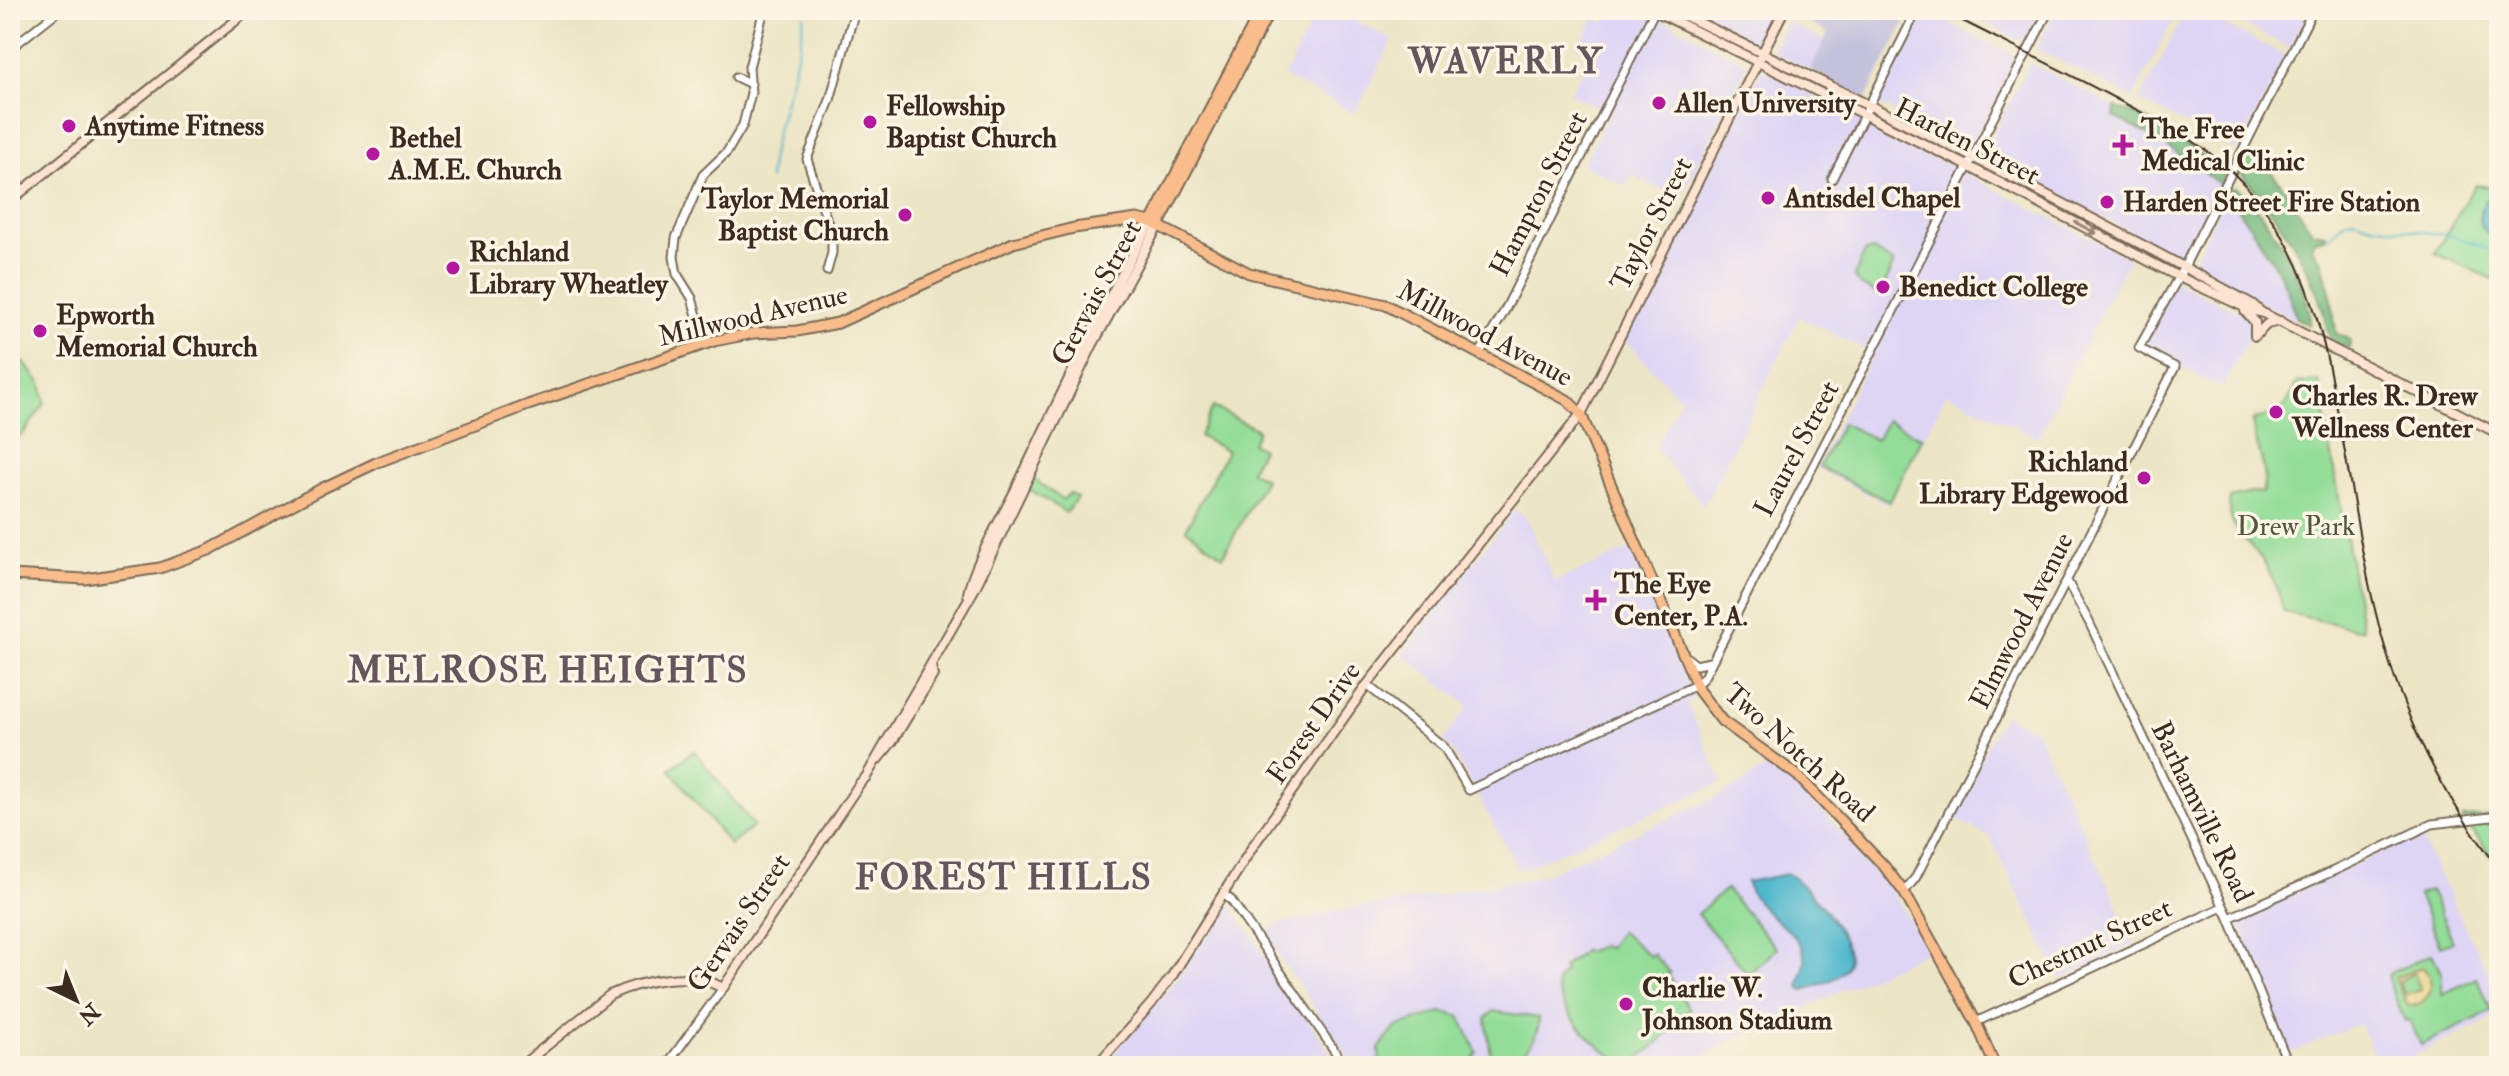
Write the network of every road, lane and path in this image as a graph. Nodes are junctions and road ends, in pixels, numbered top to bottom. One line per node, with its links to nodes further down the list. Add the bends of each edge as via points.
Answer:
1 (59, 10): 13 (street)
2 (249, 10): 20 (main road)
3 (764, 10): 16 (street, via 749,67)
4 (855, 10): 23 (street, via 807,159 832,236)
5 (1261, 10): 21 (main road, Gervais Street)
6 (1270, 10): 21 (main road, Gervais Street)
7 (1655, 10): 14 (main road, Harden Street); 29 (street, Hampton Street)
8 (1673, 10): 14 (main road, Harden Street)
9 (1784, 10): 14 (main road, Taylor Street)
10 (1917, 10): 17 (street)
11 (2049, 10): 18 (street, Laurel Street)
12 (2313, 10): 22 (street)
13 (10, 49)
14 (1761, 57): 17 (main road, Harden Street); 30 (main road, Taylor Street)
15 (736, 77): 16 (street)
16 (751, 84): 28 (street, via 749,108 737,137 703,175 676,238 677,274 692,298)
17 (1866, 110): 18 (main road, Harden Street); 19 (street)
18 (1970, 162): 22 (main road, Harden Street); 24 (main road, Harden Street, one-way to 24); 35 (street, Laurel Street)
19 (1832, 179)
20 (10, 201)
21 (1154, 224): 28 (main road, Millwood Avenue, via 1137,219 1047,233 1013,243 838,323); 29 (main road, Millwood Avenue, via 1249,273 1386,305); 43 (main road, Gervais Street, via 979,580 931,666 877,761)
22 (2184, 267): 24 (street); 26 (main road, Harden Street)
23 (827, 271)
24 (2179, 277): 25 (main road, Harden Street); 33 (street, Elmwood Avenue, via 2139,348 2175,367)
25 (2231, 301): 26 (main road, Harden Street); 27 (main road, via 2254,318 2255,336 2267,324)
26 (2261, 312): 27 (main road, Harden Street)
27 (2280, 321): 31 (main road, Harden Street)
28 (705, 344): 32 (main road, Millwood Avenue, via 378,462 227,541 160,568 85,579)
29 (1480, 353): 30 (main road, Millwood Avenue, via 1567,400)
30 (1581, 414): 34 (main road, Two Notch Road); 36 (main road, Forest Drive)
31 (2499, 434)
32 (10, 575)
33 (2067, 581): 39 (street, Elmwood Avenue); 41 (street, Barhamville Road)
34 (1682, 651): 35 (street, via 1696,665); 37 (main road, Two Notch Road)
35 (1712, 661): 37 (street, Laurel Street)
36 (1367, 685): 37 (street, via 1444,747 1469,790); 40 (main road, Forest Drive)
37 (1696, 685): 39 (main road, Two Notch Road, via 1722,721 1820,797)
38 (2499, 816): 42 (street, via 2432,824)
39 (1904, 892): 44 (main road, Two Notch Road)
40 (1223, 894): 47 (main road, Forest Drive, via 1172,976); 48 (street)
41 (2223, 907): 42 (street, Barhamville Road); 44 (street, Chestnut Street)
42 (2229, 918): 50 (street, Barhamville Road)
43 (723, 988): 45 (main road, via 711,982 657,979 627,987); 46 (street, Gervais Street)
44 (1976, 1022): 49 (main road, Two Notch Road)
45 (521, 1066)
46 (666, 1066)
47 (1096, 1066)
48 (1345, 1066)
49 (1995, 1066)
50 (2289, 1066)

